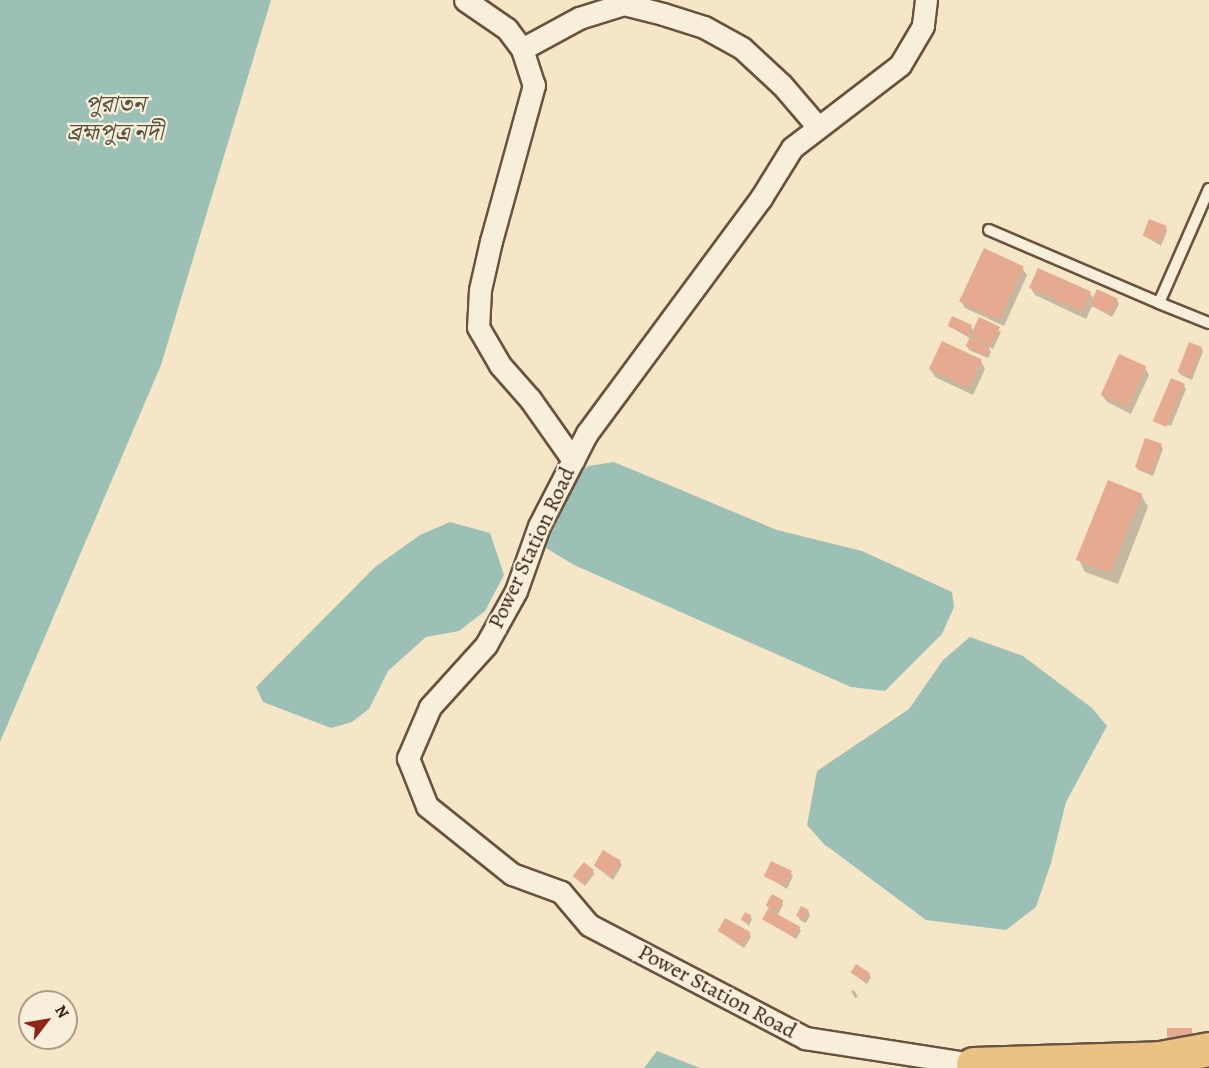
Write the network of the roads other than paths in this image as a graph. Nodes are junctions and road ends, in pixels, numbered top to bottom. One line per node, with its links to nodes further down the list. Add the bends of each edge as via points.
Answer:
1 (465, 0): 3 (street, via 507,29)
2 (926, 0): 4 (street, Power Station Road, via 922,26 900,65)
3 (522, 49): 4 (street, via 579,18 624,4 663,14 704,27 742,48 782,85); 9 (street, via 534,85 491,241 480,290 478,327 500,364)
4 (818, 127): 9 (street, Power Station Road, via 792,148 761,198 587,433)
5 (1209, 189): 7 (lane)
6 (989, 230): 7 (lane)
7 (1159, 303): 8 (lane)
8 (1209, 323)
9 (573, 460): 11 (street, Power Station Road, via 539,526 516,591 486,645 430,707 408,758 427,806 512,874 561,892 590,925 805,1038)
10 (1209, 1049): 11 (main road, Power Station Road, via 1160,1058)
11 (972, 1066)

